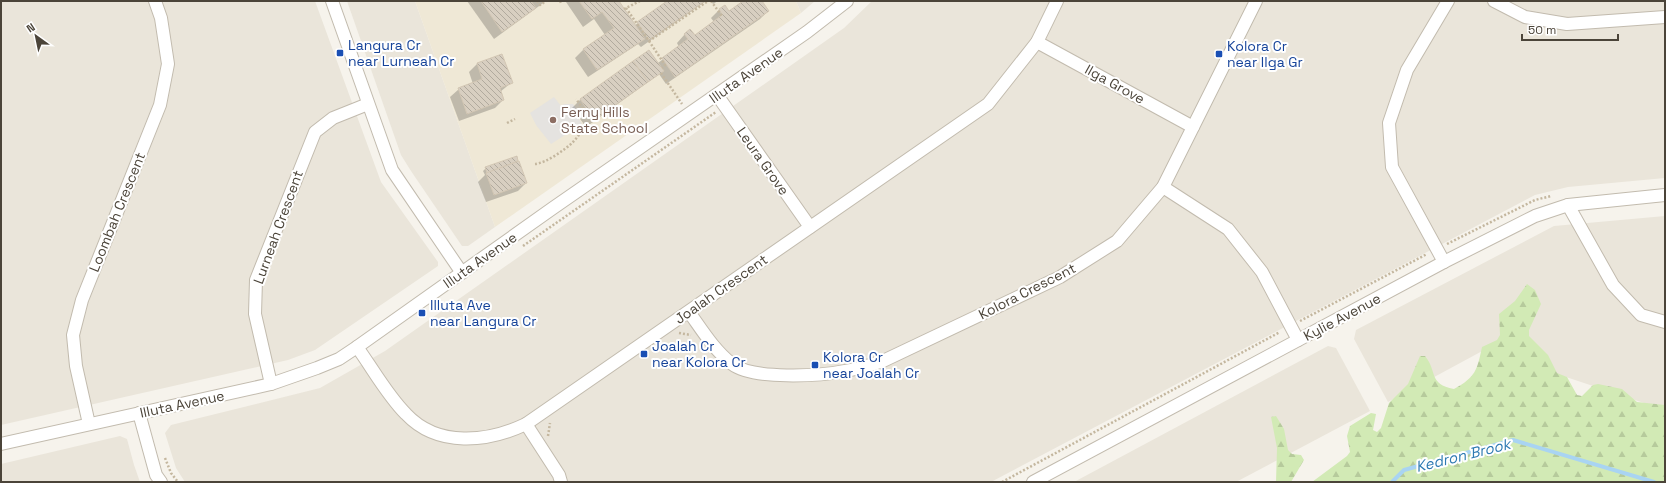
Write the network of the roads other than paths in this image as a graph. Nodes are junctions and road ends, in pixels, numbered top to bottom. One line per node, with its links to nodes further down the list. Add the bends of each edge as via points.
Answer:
1 (155, 1): 25 (street, Loombah Crescent, via 161,18 168,64 160,105 82,300 73,335 76,366)
2 (332, 1): 11 (street)
3 (847, 1): 10 (street, Illuta Avenue)
4 (1057, 1): 9 (street, Joalah Crescent)
5 (1256, 1): 12 (street, Kolora Crescent)
6 (1448, 1): 17 (street, via 1407,70 1389,122 1392,166)
7 (1494, 1): 8 (street, via 1525,17 1567,24)
8 (1665, 17)
9 (1037, 42): 12 (street, Ilga Grove); 16 (street, Joalah Crescent, via 988,104)
10 (717, 95): 16 (street, Leura Grove); 18 (street, Illuta Avenue)
11 (368, 104): 18 (street, via 392,170); 23 (street, Lurneah Crescent, via 334,118 315,132 256,280 255,314)
12 (1193, 127): 13 (street, Kolora Crescent)
13 (1162, 187): 19 (street, Kolora Crescent, via 1118,241 1060,277 884,361 864,367 844,372 808,374 743,370 732,364 714,346); 21 (street, via 1228,229 1262,272)
14 (1665, 195): 15 (street, Kylie Avenue)
15 (1568, 205): 17 (street, Kylie Avenue, via 1535,216); 20 (street, via 1612,285 1641,315)
16 (810, 226): 19 (street, Joalah Crescent)
17 (1444, 262): 21 (street, Kylie Avenue)
18 (462, 273): 22 (street, Illuta Avenue)
19 (689, 312): 26 (street, Joalah Crescent)
20 (1665, 322)
21 (1298, 340): 30 (street, Kylie Avenue)
22 (357, 347): 23 (street, Illuta Avenue, via 338,359); 26 (street, Joalah Crescent, via 407,415 421,426 442,436 460,439 481,438 511,432)
23 (271, 384): 24 (street, Illuta Avenue)
24 (139, 413): 25 (street, Illuta Avenue); 28 (street, via 156,475)
25 (89, 424): 27 (street, Illuta Avenue)
26 (526, 424): 29 (street)
27 (1, 444)
28 (161, 482)
29 (561, 482)
30 (1033, 482)

